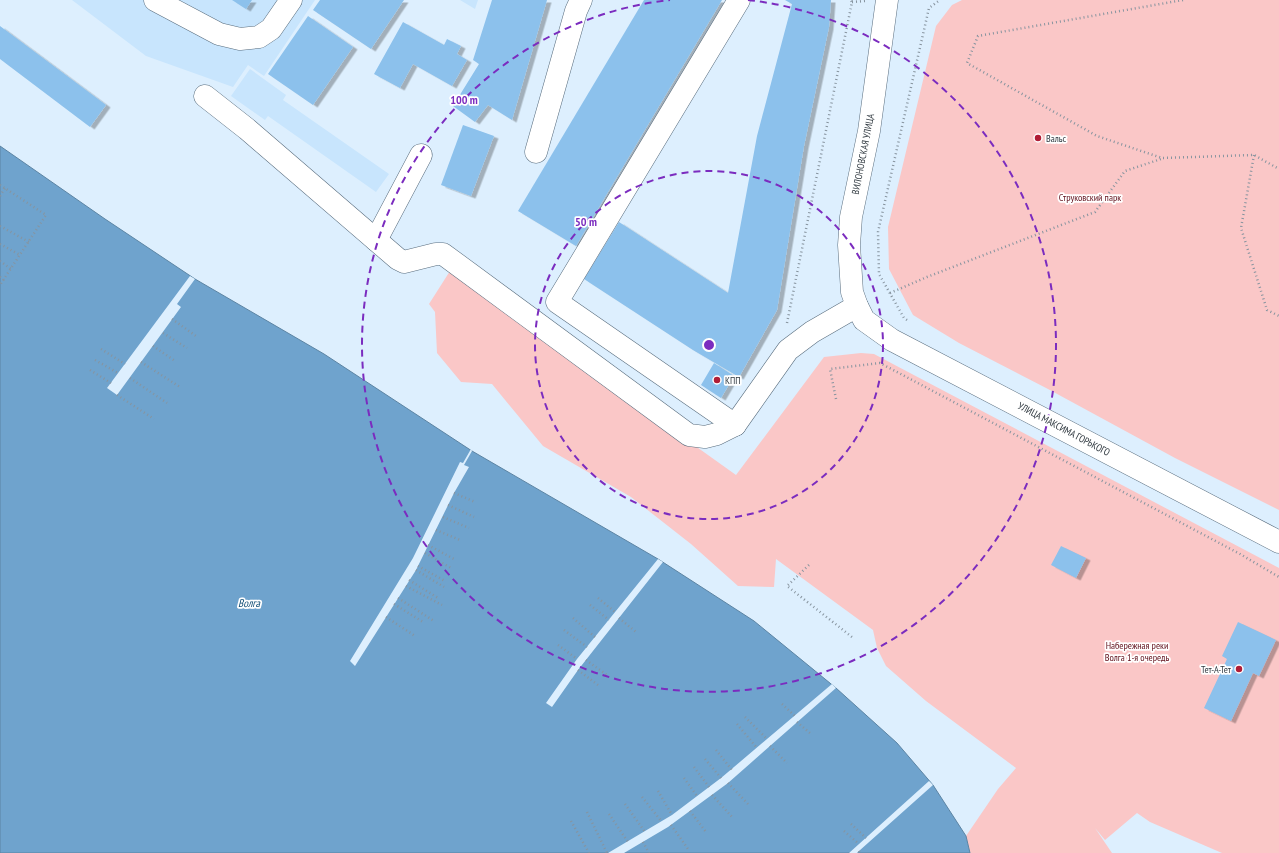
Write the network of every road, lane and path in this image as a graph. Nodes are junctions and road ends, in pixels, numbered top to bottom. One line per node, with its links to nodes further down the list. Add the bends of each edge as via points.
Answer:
1 (155, 0): 2 (main road, via 219,34 240,39 259,37 271,29)
2 (291, 0)
3 (581, 0): 11 (main road)
4 (739, 0): 53 (main road, via 557,302)
5 (887, 0): 30 (main road, ВИЛОНОВСКАЯ УЛИЦА, via 869,130 851,218 850,272 852,292)
6 (940, 0): 29 (path, via 929,8 878,232 879,274)
7 (1183, 0): 14 (path, via 978,36 967,63 1097,136)
8 (851, 1): 9 (path); 34 (path)
9 (865, 1)
10 (205, 96): 20 (main road)
11 (536, 152)
12 (421, 155): 20 (main road)
13 (1254, 155): 14 (path); 15 (path); 31 (path, via 1241,228 1267,310)
14 (1162, 158): 29 (path, via 1125,170 1095,212)
15 (1279, 169)
16 (0, 185): 17 (path)
17 (5, 188): 18 (path); 21 (path, via 46,215)
18 (0, 196)
19 (0, 226): 21 (path)
20 (376, 240): 53 (main road, via 404,262 443,254 689,435 705,437)
21 (29, 242): 23 (path)
22 (0, 244): 23 (path)
23 (20, 255): 25 (path)
24 (0, 261): 25 (path)
25 (11, 268): 27 (path)
26 (0, 278): 27 (path)
27 (4, 280): 28 (path)
28 (0, 285)
29 (890, 293): 33 (path, via 904,318)
30 (857, 306): 53 (main road, via 812,332 788,350); 62 (main road, УЛИЦА МАКСИМА ГОРЬКОГО, via 864,320 892,340)
31 (1279, 316)
32 (172, 319): 36 (path)
33 (910, 322)
34 (786, 324)
35 (163, 333): 38 (path)
36 (196, 336)
37 (153, 346): 41 (path)
38 (186, 348)
39 (100, 349): 43 (path)
40 (95, 360): 45 (path)
41 (175, 361)
42 (141, 362): 48 (path)
43 (125, 364)
44 (90, 370): 47 (path)
45 (118, 373)
46 (130, 378): 51 (path)
47 (111, 383)
48 (180, 387)
49 (117, 395): 52 (path)
50 (836, 399): 70 (path, via 830,369 880,363)
51 (167, 403)
52 (154, 419)
53 (735, 425)
54 (454, 493): 55 (path)
55 (475, 502)
56 (448, 505): 58 (path)
57 (443, 517): 59 (path)
58 (474, 517)
59 (469, 528)
60 (436, 530): 61 (path)
61 (460, 540)
62 (1279, 542)
63 (428, 546): 65 (path)
64 (424, 553): 68 (path)
65 (454, 559)
66 (809, 565): 92 (path, via 787,586)
67 (418, 566): 72 (path)
68 (451, 568)
69 (416, 570): 74 (path)
70 (1279, 577)
71 (409, 580): 76 (path)
72 (445, 580)
73 (406, 586): 79 (path)
74 (444, 587)
75 (398, 598): 86 (path)
76 (438, 598)
77 (598, 598): 81 (path)
78 (394, 604): 87 (path)
79 (442, 605)
80 (590, 605): 85 (path)
81 (614, 612)
82 (386, 617): 90 (path)
83 (573, 618): 91 (path)
84 (618, 618): 89 (path)
85 (609, 620)
86 (434, 621)
87 (423, 622)
88 (564, 630): 94 (path)
89 (636, 632)
90 (415, 636)
91 (595, 637)
92 (852, 637)
93 (558, 645): 95 (path)
94 (587, 647)
95 (577, 659)
96 (586, 660): 98 (path)
97 (578, 670): 99 (path)
98 (607, 675)
99 (598, 685)
100 (782, 704): 101 (path)
101 (795, 716)
102 (746, 717): 106 (path)
103 (797, 722): 105 (path)
104 (737, 724): 108 (path)
105 (811, 734)
106 (767, 740)
107 (770, 746): 111 (path)
108 (758, 748)
109 (716, 750): 113 (path)
110 (705, 759): 115 (path)
111 (787, 763)
112 (694, 767): 117 (path)
113 (732, 770)
114 (684, 778): 120 (path)
115 (721, 778)
116 (728, 783): 123 (path)
117 (709, 787)
118 (658, 791): 127 (path)
119 (712, 794): 128 (path)
120 (697, 796)
121 (642, 797): 130 (path)
122 (626, 804): 134 (path)
123 (748, 804)
124 (690, 811): 135 (path)
125 (587, 812): 142 (path)
126 (609, 814): 137 (path)
127 (672, 816)
128 (733, 818)
129 (571, 821): 141 (path)
130 (662, 822)
131 (851, 824): 136 (path)
132 (672, 825): 140 (path)
133 (844, 831): 139 (path)
134 (645, 832)
135 (706, 832)
136 (866, 838)
137 (628, 842)
138 (643, 842): 143 (path)
139 (859, 844)
140 (688, 849)
141 (589, 853)
142 (608, 853)
143 (649, 853)

